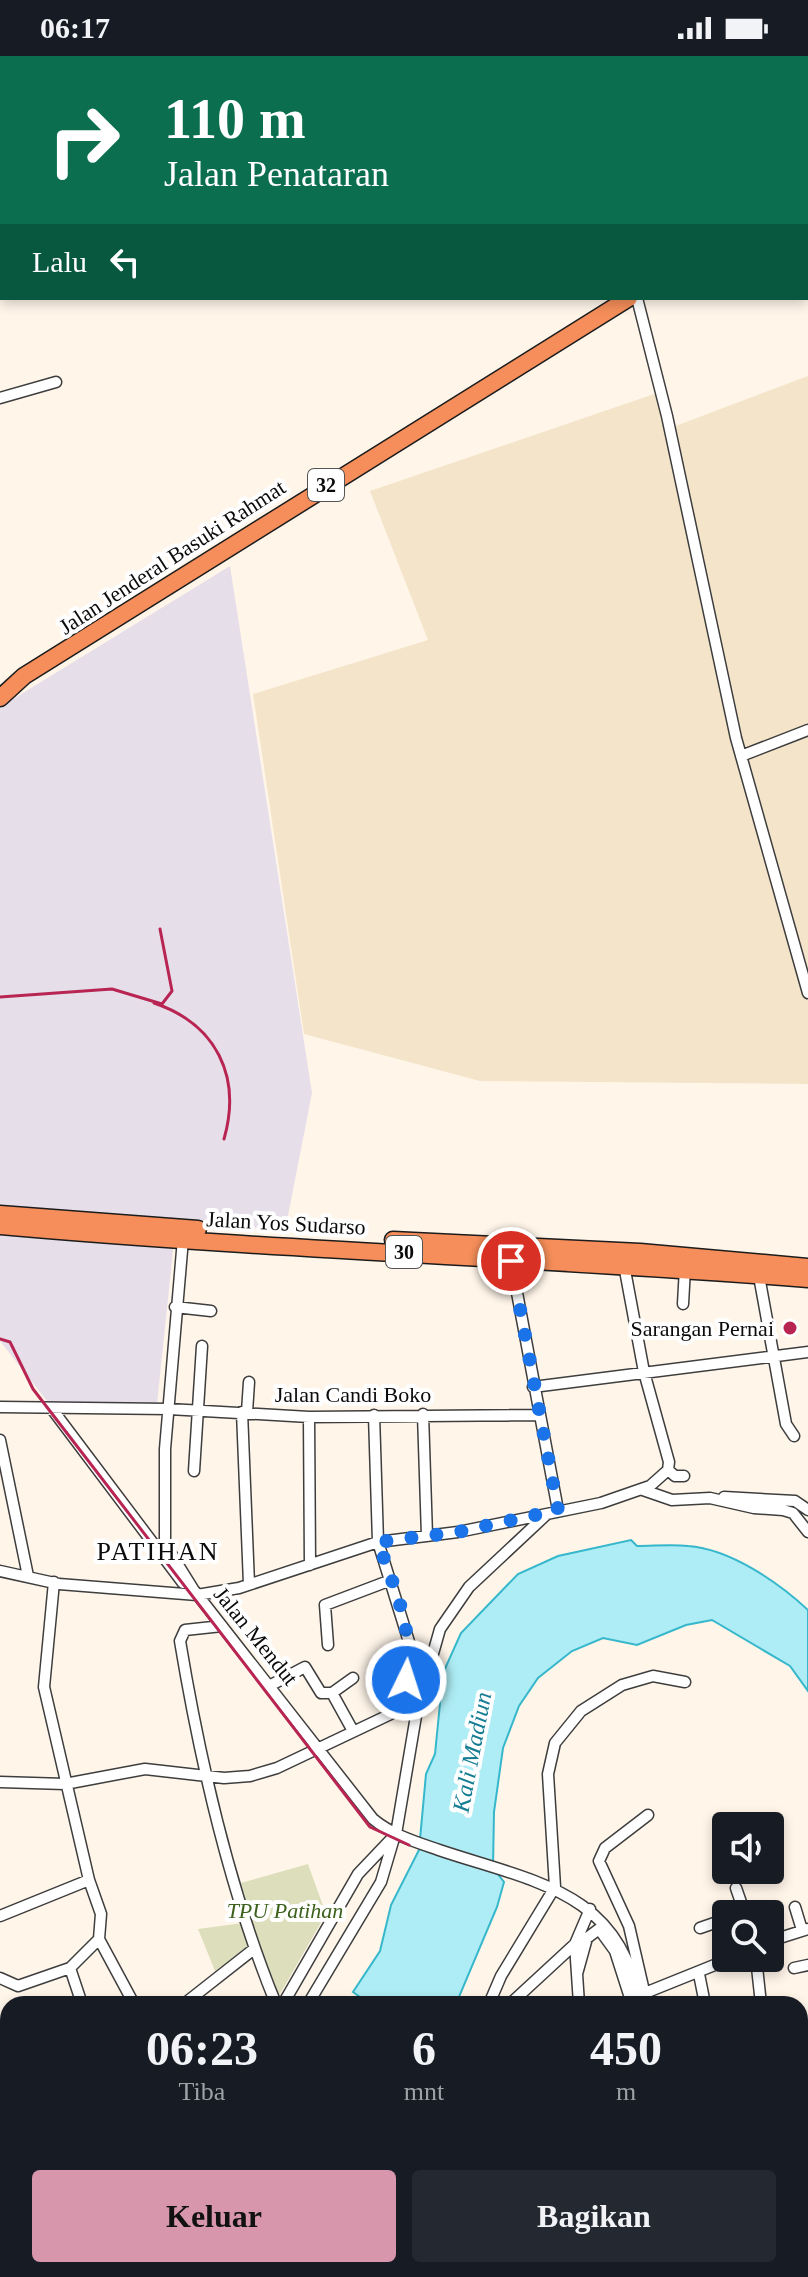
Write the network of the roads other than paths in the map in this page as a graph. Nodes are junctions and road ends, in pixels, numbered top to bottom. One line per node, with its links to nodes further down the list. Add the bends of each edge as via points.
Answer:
1 (625, 300): 5 (highway, Jalan Jenderal Basuki Rahmat / 32)
2 (638, 300): 9 (street)
3 (56, 382): 4 (street)
4 (0, 398)
5 (24, 676): 6 (highway, Jalan Jenderal Basuki Rahmat / 32); 7 (highway, Jalan Jenderal Basuki Rahmat / 32)
6 (0, 684)
7 (0, 698)
8 (808, 730): 9 (street)
9 (741, 756): 10 (street)
10 (808, 993)
11 (0, 1214): 14 (highway, Jalan Yos Sudarso / 30)
12 (0, 1226): 13 (highway, Jalan Yos Sudarso / 30)
13 (183, 1239): 14 (highway, Jalan Yos Sudarso / 30); 22 (street)
14 (397, 1246): 15 (highway, Jalan Yos Sudarso / 30); 17 (highway, Jalan Yos Sudarso / 30, via 640,1252)
15 (511, 1261): 16 (highway, Jalan Yos Sudarso / 30); 29 (street)
16 (624, 1265): 18 (highway, Jalan Yos Sudarso / 30); 27 (street)
17 (808, 1267)
18 (685, 1268): 19 (highway, Jalan Yos Sudarso / 30); 21 (street)
19 (759, 1276): 20 (highway, Jalan Yos Sudarso / 30); 26 (street)
20 (808, 1279)
21 (683, 1304)
22 (175, 1307): 23 (street); 32 (street)
23 (211, 1311)
24 (202, 1346): 33 (street)
25 (808, 1352): 26 (street)
26 (775, 1356): 27 (street); 39 (street, via 786,1424)
27 (644, 1372): 29 (street); 41 (street)
28 (249, 1382): 34 (street)
29 (533, 1387): 37 (street)
30 (0, 1407): 31 (street, Jalan Candi Boko)
31 (52, 1409): 32 (street, Jalan Candi Boko); 51 (street, Jalan Mendut)
32 (169, 1409): 33 (street, Jalan Candi Boko); 51 (street)
33 (197, 1410): 34 (street, Jalan Candi Boko); 42 (street)
34 (245, 1412): 38 (street, Jalan Candi Boko); 57 (street)
35 (423, 1414): 36 (street, Jalan Candi Boko); 37 (street, Jalan Candi Boko); 49 (street)
36 (374, 1415): 38 (street, Jalan Candi Boko); 50 (street)
37 (537, 1415): 47 (street)
38 (309, 1417): 52 (street)
39 (794, 1436)
40 (0, 1440): 54 (street)
41 (668, 1470): 43 (street); 44 (street)
42 (194, 1471)
43 (684, 1476)
44 (650, 1493): 45 (street, via 672,1500); 47 (street)
45 (710, 1498): 46 (street, via 748,1496); 48 (street, via 793,1513)
46 (807, 1507)
47 (553, 1511): 49 (street); 71 (street, via 469,1587 440,1629 417,1710)
48 (808, 1532)
49 (427, 1536): 50 (street)
50 (378, 1542): 52 (street); 55 (street)
51 (160, 1545): 58 (street, Jalan Mendut)
52 (310, 1565): 57 (street)
53 (0, 1571): 54 (street)
54 (28, 1576): 56 (street)
55 (391, 1580): 60 (street, via 325,1605); 65 (street, via 410,1645 402,1702 395,1712)
56 (54, 1582): 58 (street); 69 (street, via 44,1681)
57 (249, 1584): 58 (street)
58 (195, 1592): 59 (street, Jalan Mendut)
59 (222, 1626): 63 (street, Jalan Mendut); 67 (street, via 185,1630 180,1637)
60 (328, 1645)
61 (353, 1678): 64 (street)
62 (685, 1682): 73 (street, via 653,1676 622,1685 581,1711 555,1743 548,1774)
63 (271, 1685): 64 (street, via 305,1667 321,1693); 66 (street, Jalan Mendut)
64 (332, 1693): 65 (street)
65 (353, 1731): 66 (street)
66 (320, 1747): 67 (street, via 250,1776); 71 (street, Jalan Mendut, via 373,1819)
67 (209, 1777): 69 (street, via 145,1769); 85 (street)
68 (0, 1782): 69 (street)
69 (65, 1784): 72 (street)
70 (648, 1815): 105 (street, via 605,1848 599,1861 629,1926)
71 (395, 1836): 73 (street, Jalan Mendut); 98 (street, via 358,1874); 99 (street, via 381,1882)
72 (89, 1880): 78 (street); 83 (street, via 101,1914)
73 (555, 1887): 77 (street, Jalan Mendut); 100 (street)
74 (736, 1888): 75 (street)
75 (739, 1900)
76 (795, 1907): 81 (street)
77 (590, 1909): 84 (street); 104 (street, Jalan Mendut, via 622,1951)
78 (0, 1916)
79 (712, 1924): 80 (street)
80 (700, 1928)
81 (805, 1930): 82 (street)
82 (784, 1937)
83 (99, 1939): 87 (street); 95 (street)
84 (575, 1944): 91 (street); 101 (street)
85 (254, 1949): 96 (street); 97 (street)
86 (808, 1965): 89 (street)
87 (70, 1968): 93 (street, via 18,1986); 94 (street)
88 (712, 1968): 92 (street)
89 (794, 1968)
90 (758, 1972): 108 (street)
91 (577, 1974): 102 (street); 103 (street, via 587,1938 599,1929 615,1951)
92 (699, 1974): 106 (street); 107 (street)
93 (0, 1978)
94 (79, 1996)
95 (130, 1996)
96 (194, 1996)
97 (273, 1996)
98 (288, 1996)
99 (313, 1996)
100 (492, 1996)
101 (519, 1996)
102 (578, 1996)
103 (629, 1996)
104 (636, 1996)
105 (645, 1996)
106 (652, 1996)
107 (703, 1996)
108 (760, 1996)

